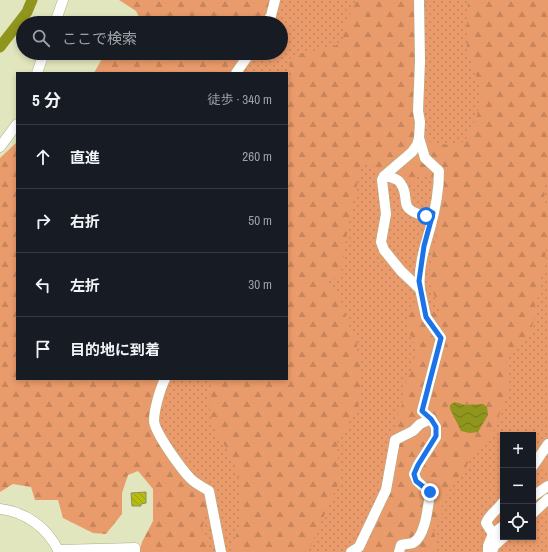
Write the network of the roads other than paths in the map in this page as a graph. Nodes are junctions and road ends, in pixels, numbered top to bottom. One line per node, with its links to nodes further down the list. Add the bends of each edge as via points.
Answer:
1 (63, 0): 4 (street)
2 (276, 0): 5 (street)
3 (419, 0): 11 (street)
4 (57, 16)
5 (271, 16)
6 (42, 60): 8 (street)
7 (245, 60): 9 (street)
8 (37, 72)
9 (237, 72)
10 (16, 125): 12 (street)
11 (419, 138): 13 (street, via 412,152); 14 (street, via 425,158 439,171)
12 (0, 147)
13 (384, 176): 14 (street, via 398,180 401,184 406,205 411,212 426,216); 15 (street, via 382,180 386,214 381,242 390,258)
14 (433, 213): 15 (street, via 419,274)
15 (420, 289): 17 (street, via 426,317 441,338 422,411)
16 (165, 380): 31 (street, via 154,422 156,430 190,478 209,491)
17 (431, 419): 32 (street, via 395,440 386,490 359,547); 33 (street, via 436,427 436,436 414,474 416,481 430,492 424,526 420,536 413,543 401,545)
18 (548, 444): 19 (street)
19 (536, 462)
20 (548, 486): 21 (street)
21 (536, 494)
22 (548, 499): 25 (street)
23 (502, 504): 27 (street, via 486,523)
24 (0, 509): 29 (street, via 19,513 34,521 50,536)
25 (536, 509)
26 (500, 528): 27 (street)
27 (493, 534): 34 (street)
28 (501, 540): 35 (street)
29 (58, 551): 30 (street, via 135,548)
30 (135, 552)
31 (221, 552)
32 (351, 552)
33 (399, 552)
34 (488, 552)
35 (492, 552)

